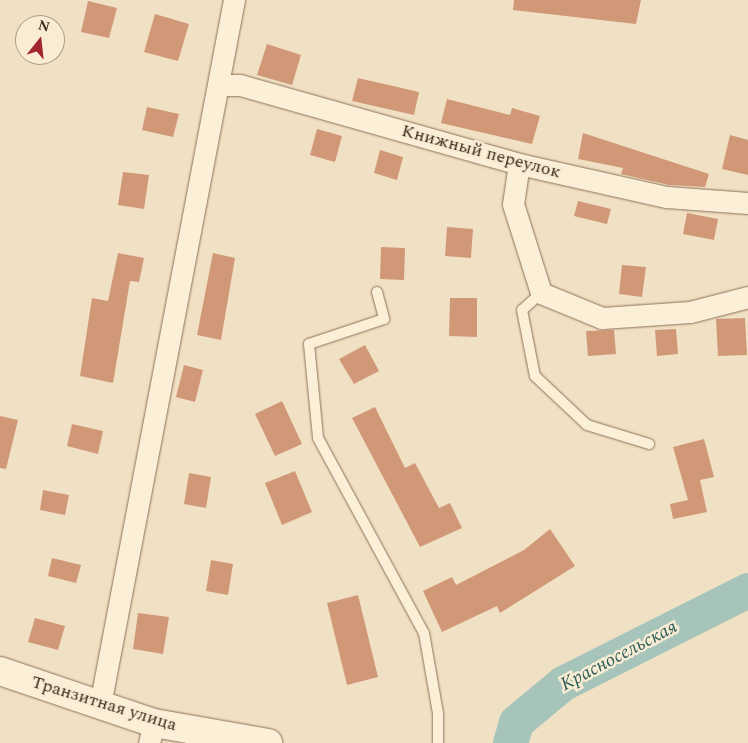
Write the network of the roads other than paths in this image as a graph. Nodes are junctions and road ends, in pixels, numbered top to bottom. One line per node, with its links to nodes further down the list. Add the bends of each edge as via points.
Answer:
1 (234, 0): 2 (street)
2 (218, 84): 3 (street, Книжный переулок, via 240,85); 10 (street)
3 (519, 164): 4 (street, Книжный переулок, via 668,197); 6 (street, via 513,204)
4 (748, 203)
5 (377, 292): 13 (lane, via 384,319 309,344 318,438 424,633 438,713)
6 (541, 293): 7 (street, via 602,318 690,312); 8 (lane, via 522,310 535,376 587,425)
7 (748, 297)
8 (649, 444)
9 (0, 671): 10 (main road, Транзитная улица)
10 (100, 705): 11 (main road, Транзитная улица)
11 (152, 733): 12 (main road, Транзитная улица)
12 (268, 743)
13 (438, 743)

